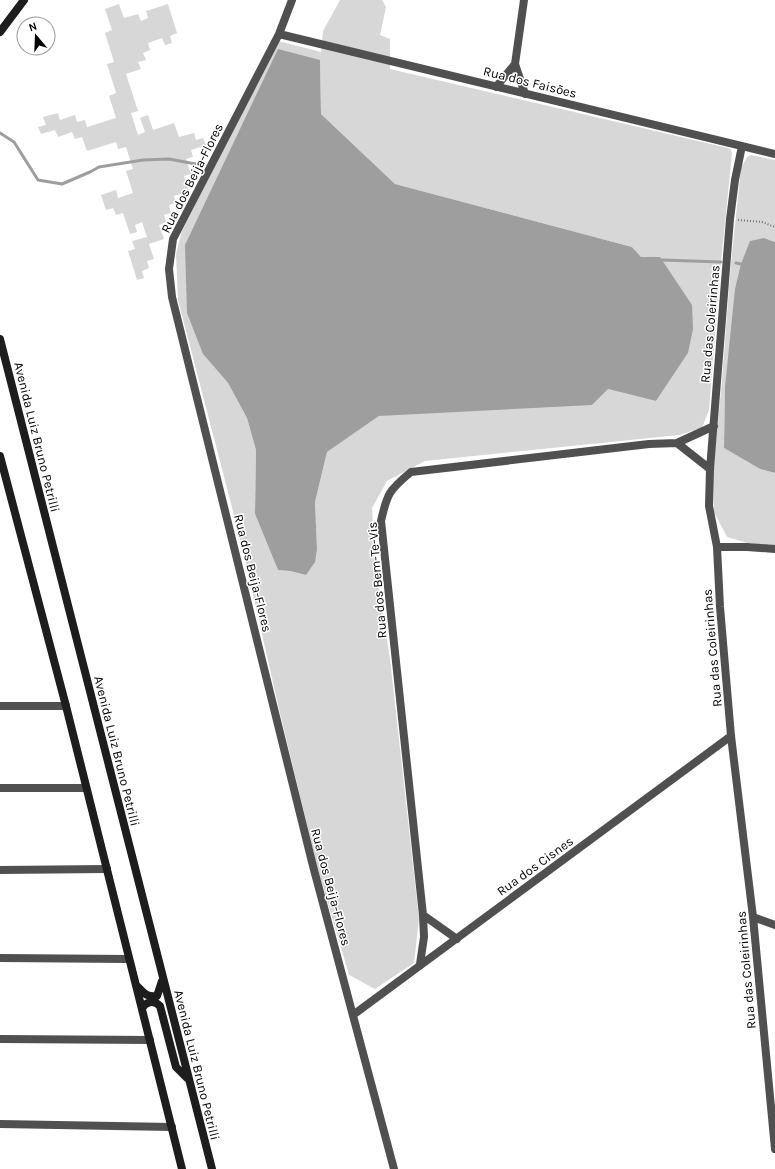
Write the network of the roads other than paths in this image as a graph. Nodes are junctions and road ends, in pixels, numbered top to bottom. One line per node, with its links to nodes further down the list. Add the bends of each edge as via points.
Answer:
1 (24, 0): 4 (main road)
2 (292, 0): 5 (street, Rua dos Beija-Flores)
3 (524, 0): 6 (street)
4 (0, 32)
5 (279, 34): 7 (street, Rua dos Faisões); 35 (street, Rua dos Beija-Flores, via 173,239 169,268 172,297 313,866)
6 (515, 64): 7 (street); 8 (street)
7 (496, 87): 8 (street, Rua dos Faisões)
8 (525, 94): 9 (street, Rua dos Faisões)
9 (742, 146): 10 (street, Rua dos Faisões); 12 (street, Rua das Coleirinhas, via 730,219)
10 (775, 154)
11 (0, 339): 32 (main road, Avenida Luiz Bruno Petrilli)
12 (714, 426): 13 (street, Rua dos Bem-Te-Vis); 15 (street, Rua das Coleirinhas)
13 (678, 443): 15 (street); 25 (street, Rua dos Bem-Te-Vis, via 649,444 411,472 395,485 386,500 381,521)
14 (0, 456): 19 (main road)
15 (710, 469): 16 (street, Rua das Coleirinhas, via 708,506)
16 (717, 547): 17 (street); 20 (street, Rua das Coleirinhas)
17 (775, 549)
18 (0, 706): 19 (street)
19 (66, 706): 22 (main road)
20 (731, 736): 26 (street, Rua das Coleirinhas); 28 (street, Rua dos Cisnes)
21 (0, 788): 22 (street)
22 (86, 788): 24 (main road)
23 (0, 870): 24 (street)
24 (107, 870): 30 (main road)
25 (423, 915): 28 (street); 31 (street, Rua dos Bem-Te-Vis, via 424,937)
26 (753, 916): 27 (street); 41 (street, Rua das Coleirinhas)
27 (775, 925)
28 (456, 939): 31 (street, Rua dos Cisnes)
29 (0, 958): 30 (street)
30 (130, 959): 33 (main road)
31 (420, 964): 35 (street, Rua dos Cisnes)
32 (162, 977): 33 (main road, via 162,985 157,996 144,994); 38 (main road, Avenida Luiz Bruno Petrilli)
33 (136, 985): 34 (main road)
34 (142, 1008): 37 (main road); 38 (main road, via 149,1002 155,1002 160,1006 176,1067)
35 (353, 1015): 44 (street, Rua dos Beija-Flores)
36 (0, 1039): 37 (street)
37 (150, 1040): 40 (main road)
38 (188, 1078): 43 (main road, Avenida Luiz Bruno Petrilli)
39 (0, 1124): 40 (street)
40 (172, 1127): 42 (main road)
41 (775, 1149)
42 (182, 1169)
43 (212, 1169)
44 (394, 1169)

